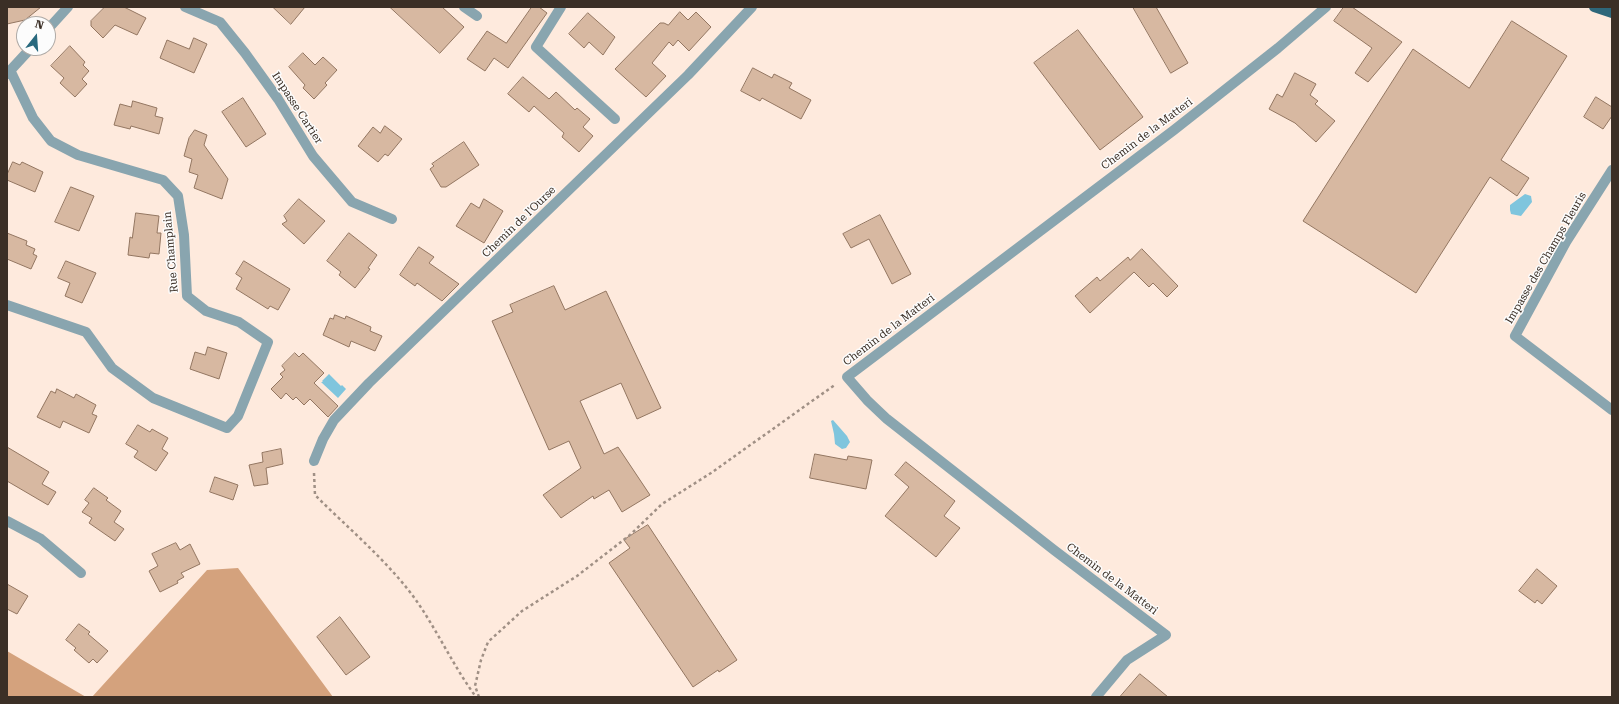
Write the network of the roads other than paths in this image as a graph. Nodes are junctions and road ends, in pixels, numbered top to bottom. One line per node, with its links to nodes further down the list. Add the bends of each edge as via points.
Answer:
1 (68, 7): 10 (street)
2 (185, 7): 15 (street, Impasse Cartier, via 220,22 278,100 313,156 352,202)
3 (464, 7): 9 (street)
4 (561, 7): 13 (street, via 536,47)
5 (752, 7): 18 (street, Chemin de l'Ourse, via 688,75 369,383 334,420)
6 (1326, 7): 21 (street, Chemin de la Matteri, via 1174,130 847,377 887,419 1166,635 1127,660)
7 (1594, 7): 8 (main road)
8 (1612, 13)
9 (477, 16)
10 (56, 20)
11 (23, 56): 12 (street)
12 (8, 72): 16 (street, Rue Champlain, via 34,118 51,141 78,155 163,180 178,196 184,235 186,296 206,311 239,322 268,342 238,416 227,428 153,398 112,368 86,332)
13 (615, 119)
14 (1612, 170): 17 (street, Impasse des Champs Fleuris, via 1566,242 1515,336)
15 (392, 219)
16 (7, 305)
17 (1612, 410)
18 (314, 461)
19 (7, 521): 20 (street, via 41,539)
20 (81, 573)
21 (1096, 697)

